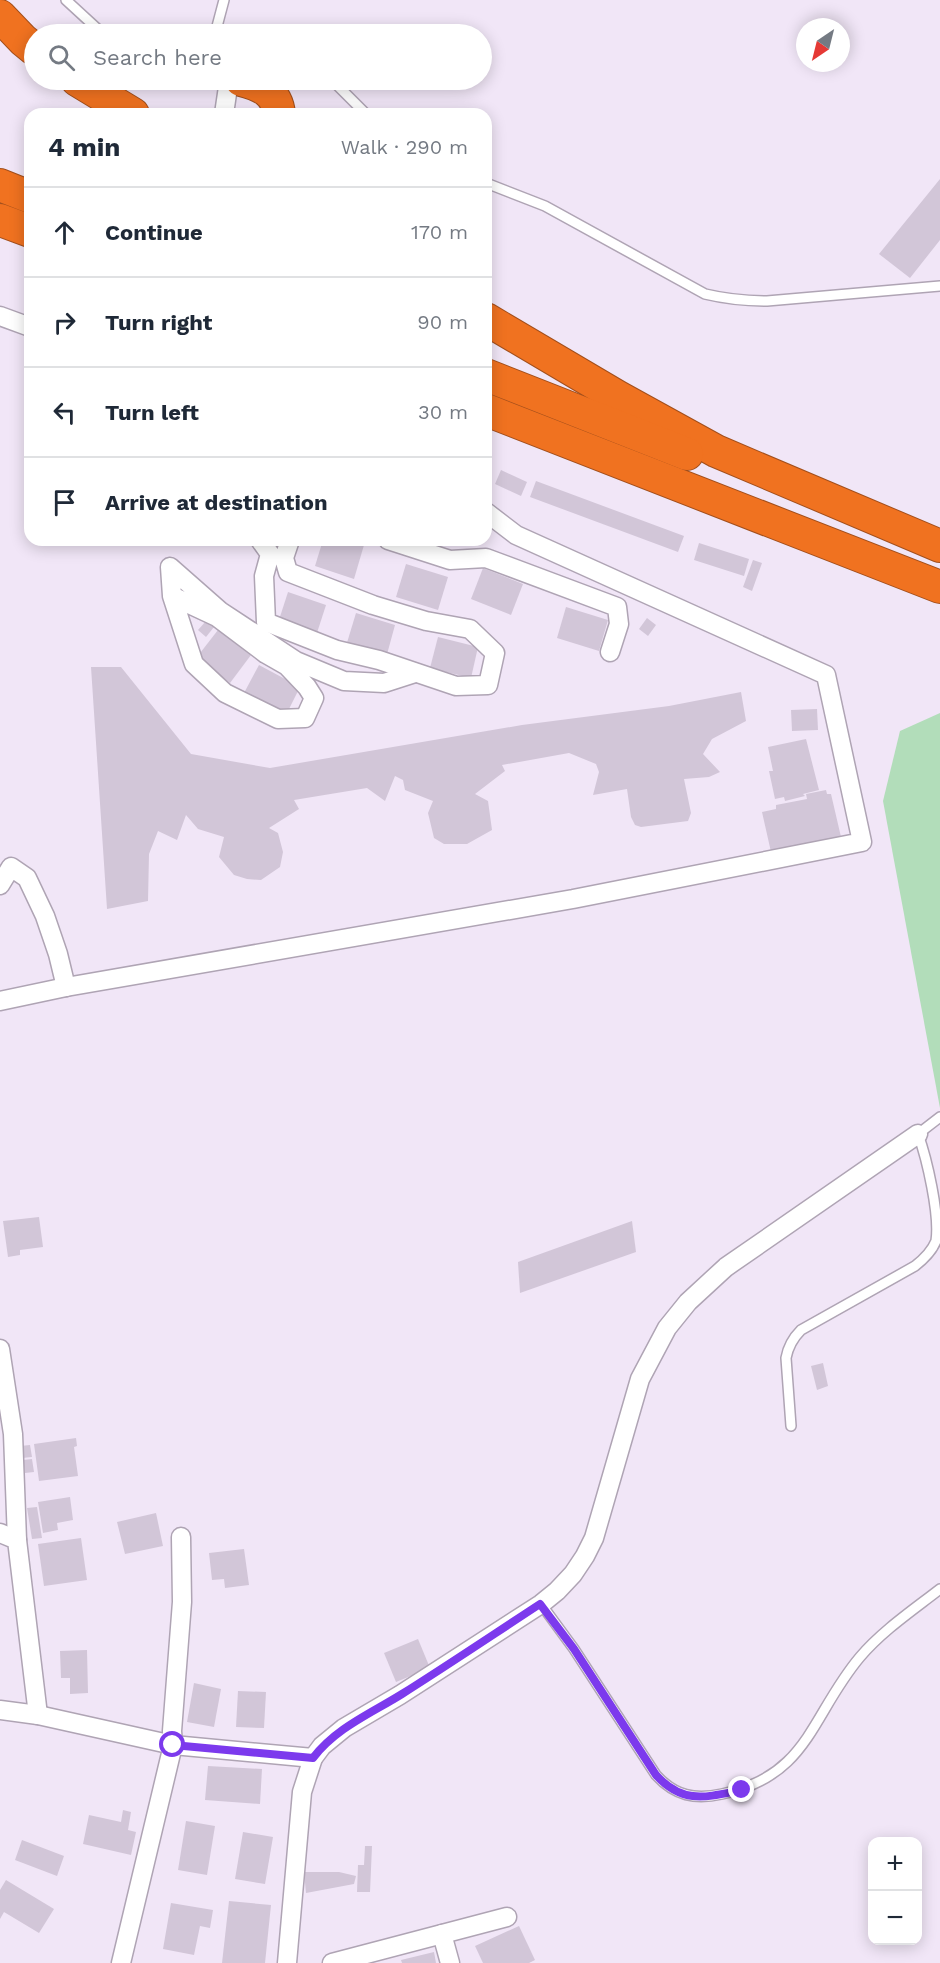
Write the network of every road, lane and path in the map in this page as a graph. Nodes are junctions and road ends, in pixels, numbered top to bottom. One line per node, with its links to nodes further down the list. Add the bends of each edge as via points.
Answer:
1 (66, 0): 4 (lane)
2 (224, 0): 5 (lane)
3 (0, 16): 6 (highway)
4 (92, 24)
5 (218, 24)
6 (24, 41)
7 (93, 90): 11 (highway)
8 (228, 90): 12 (street)
9 (266, 90): 13 (highway)
10 (342, 90): 14 (lane)
11 (123, 108)
12 (225, 108)
13 (278, 108)
14 (360, 108)
15 (0, 185): 17 (highway)
16 (492, 185): 22 (lane, via 545,206 705,294 767,301)
17 (24, 195)
18 (0, 220): 19 (highway)
19 (24, 229)
20 (0, 230): 21 (highway)
21 (24, 238)
22 (940, 286)
23 (0, 316): 25 (street)
24 (492, 323): 32 (highway, via 716,451)
25 (24, 325)
26 (492, 377): 33 (highway)
27 (492, 416): 34 (highway)
28 (492, 517): 40 (street, via 516,535 826,675 862,842 573,899)
29 (264, 546): 37 (street, via 270,554 264,576 266,622 337,650)
30 (288, 546): 37 (street, via 284,558 288,572 383,608 470,629 495,653 488,685 456,686)
31 (407, 546): 36 (street, via 450,560 486,558 618,607 620,624)
32 (940, 546)
33 (940, 552)
34 (940, 587)
35 (172, 596): 35 (street, via 194,664 225,693 278,719 305,718 314,698 288,666 217,616); 37 (street, via 170,567 220,611 296,661 344,681 384,683)
36 (610, 652)
37 (415, 672)
38 (6, 866): 39 (street); 40 (street, via 27,878 45,916)
39 (0, 885)
40 (66, 987): 41 (street)
41 (0, 1001)
42 (940, 1117): 43 (lane)
43 (918, 1134): 45 (lane, via 936,1203 936,1240 931,1251 915,1266 795,1336 786,1358); 50 (street, via 726,1267 667,1328 640,1379 590,1547 573,1574)
44 (0, 1348): 48 (street, via 13,1434)
45 (790, 1426)
46 (0, 1533): 48 (street)
47 (181, 1537): 53 (street, via 182,1602)
48 (17, 1540): 52 (street)
49 (940, 1589): 50 (lane, via 860,1657 808,1738 781,1768 742,1790 708,1797 681,1794 656,1775)
50 (540, 1604): 54 (street, via 344,1728)
51 (0, 1710): 52 (street)
52 (38, 1715): 53 (street)
53 (173, 1745): 54 (street); 57 (street)
54 (313, 1758): 58 (street, via 302,1792)
55 (507, 1917): 56 (street)
56 (442, 1934): 59 (street); 60 (street)
57 (121, 1963)
58 (287, 1963)
59 (332, 1963)
60 (450, 1963)

